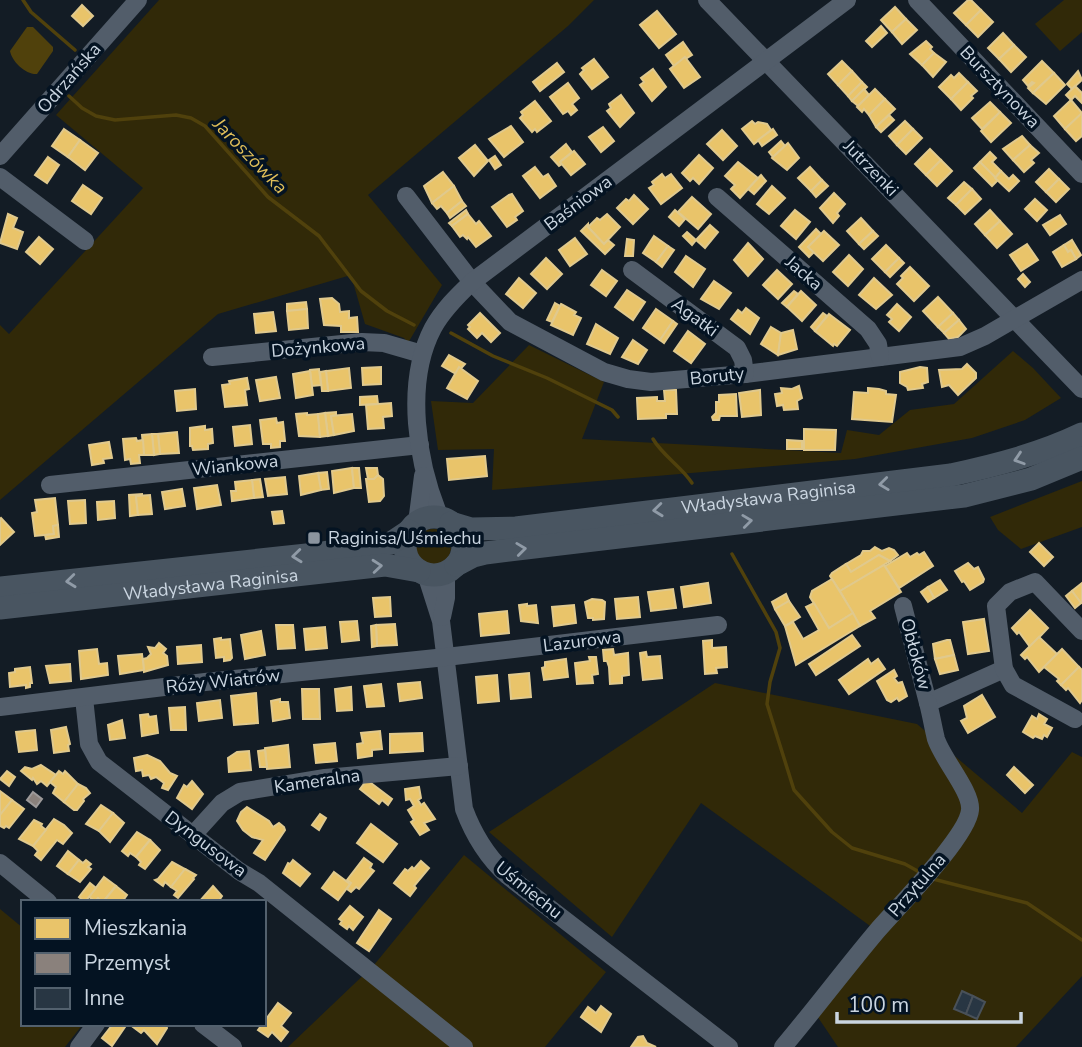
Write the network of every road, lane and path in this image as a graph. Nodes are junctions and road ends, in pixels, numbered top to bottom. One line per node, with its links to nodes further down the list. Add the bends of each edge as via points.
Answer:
1 (138, 0): 6 (street, Odrzańska)
2 (706, 0): 5 (street, Jutrzenki)
3 (848, 0): 5 (street, Baśniowa)
4 (917, 0): 7 (street, Bursztynowa)
5 (767, 61): 14 (street, Baśniowa); 15 (street, Jutrzenki)
6 (0, 156)
7 (1082, 174)
8 (0, 177): 11 (street)
9 (406, 197): 14 (street, Boruty)
10 (717, 197): 19 (street, Jacka, via 868,329)
11 (85, 241)
12 (632, 270): 20 (street, Agatki, via 737,348)
13 (1082, 279): 15 (street, Boruty)
14 (472, 282): 17 (street, Baśniowa, via 440,315); 20 (street, Boruty, via 510,322 604,372 651,382)
15 (1016, 318): 16 (street, Jutrzenki); 19 (street, Boruty, via 960,347)
16 (1034, 337): 21 (street, Jutrzenki); 22 (street, Jutrzenki)
17 (422, 354): 18 (street, Dożynkowa, via 362,342); 24 (street, Baśniowa, via 416,393)
18 (212, 357)
19 (880, 357): 20 (street, Boruty)
20 (744, 374)
21 (1082, 374)
22 (1082, 389)
23 (1082, 434): 28 (main road, Władysława Raginisa, one-way to 28, via 1030,456 951,475 516,528 471,529)
24 (420, 445): 26 (street, Baśniowa); 27 (street, Wiankowa)
25 (1082, 458): 30 (main road, Władysława Raginisa, one-way to 25, via 485,553 964,496 1031,479)
26 (424, 470): 28 (street, Baśniowa); 29 (street, Baśniowa)
27 (50, 485)
28 (446, 521): 29 (main road, via 432,518); 30 (main road, via 460,534 463,547)
29 (413, 527): 30 (main road, via 406,550 410,562); 31 (main road, Władysława Raginisa, one-way to 31, via 391,544)
30 (437, 570): 33 (main road, Władysława Raginisa, one-way to 30, via 385,565); 36 (street, Uśmiechu)
31 (0, 588)
32 (903, 606): 39 (street, Obłoków)
33 (0, 608)
34 (718, 625): 36 (street, Lazurowa)
35 (1082, 631): 37 (street, via 1035,583 1010,592 996,606)
36 (446, 657): 38 (street, Róży Wiatrów); 42 (street, Uśmiechu)
37 (1004, 669): 39 (street, Obłoków); 41 (street, via 1013,685)
38 (84, 698): 40 (street, Róży Wiatrów); 43 (street, Dyngusowa, via 89,744 99,762)
39 (928, 703): 52 (street, Przytulna, via 936,739 970,801 966,824)
40 (0, 707)
41 (1075, 719)
42 (459, 766): 43 (street, Kameralna, via 325,778 240,792 222,803); 51 (street, Uśmiechu, via 464,809 496,865)
43 (193, 835): 50 (street, Dyngusowa)
44 (0, 863): 45 (street)
45 (46, 900)
46 (95, 1026): 48 (street)
47 (206, 1026): 49 (street)
48 (79, 1047)
49 (233, 1047)
50 (464, 1047)
51 (729, 1047)
52 (783, 1047)

